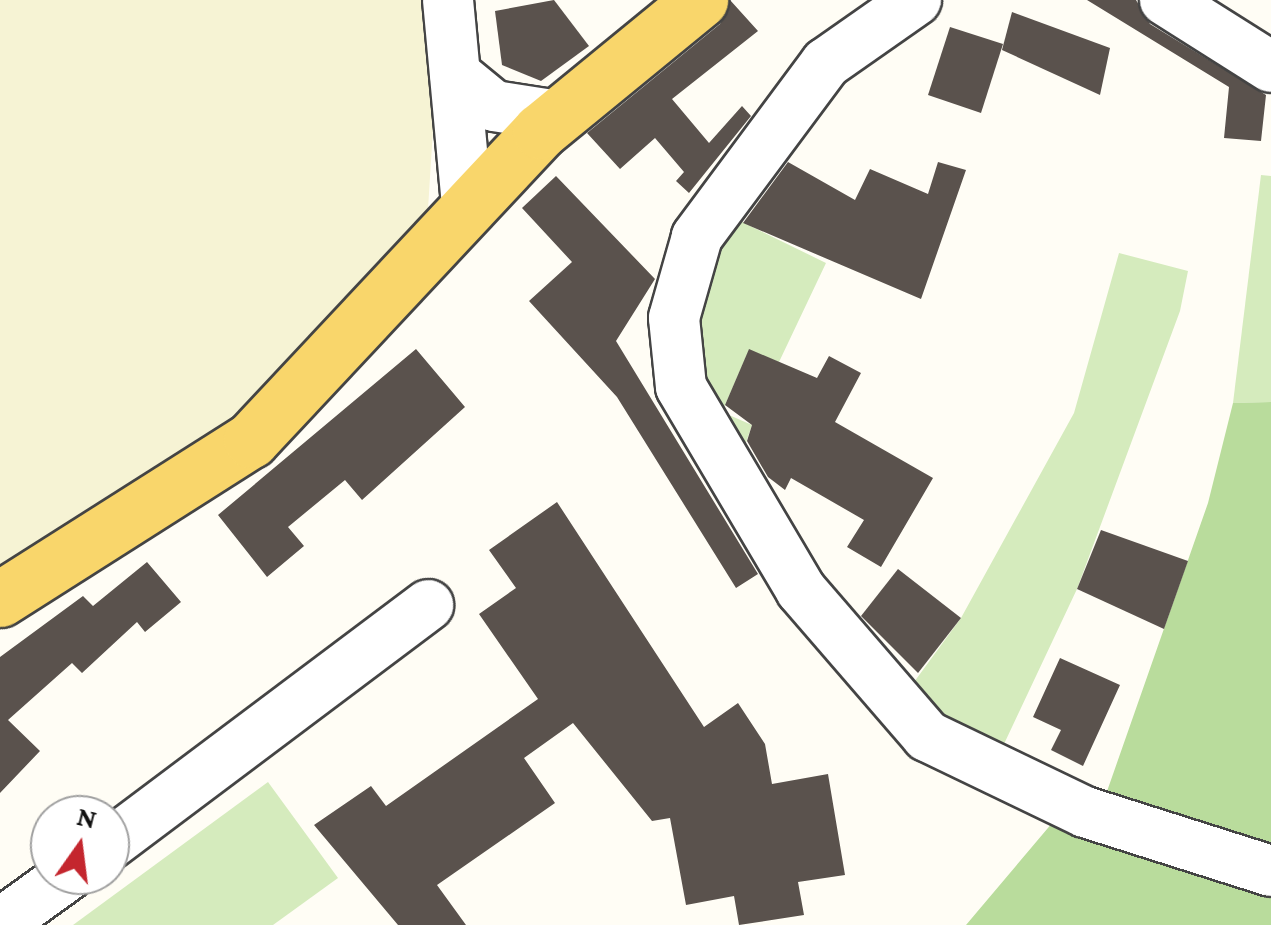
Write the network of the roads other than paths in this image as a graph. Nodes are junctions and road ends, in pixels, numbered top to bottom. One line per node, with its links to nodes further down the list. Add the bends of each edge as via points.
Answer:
1 (448, 0): 6 (street)
2 (700, 0): 7 (main road)
3 (916, 0): 12 (street, via 826,63 697,237 674,318 681,387 801,590 927,736 1085,812)
4 (1165, 0): 5 (street)
5 (1271, 67)
6 (455, 74): 7 (street, via 494,106); 8 (street)
7 (558, 116): 8 (main road)
8 (467, 202): 9 (main road, via 251,440)
9 (0, 599)
10 (428, 605): 11 (street)
11 (130, 829)
12 (1271, 871)
13 (40, 895): 14 (street)
14 (0, 924)

